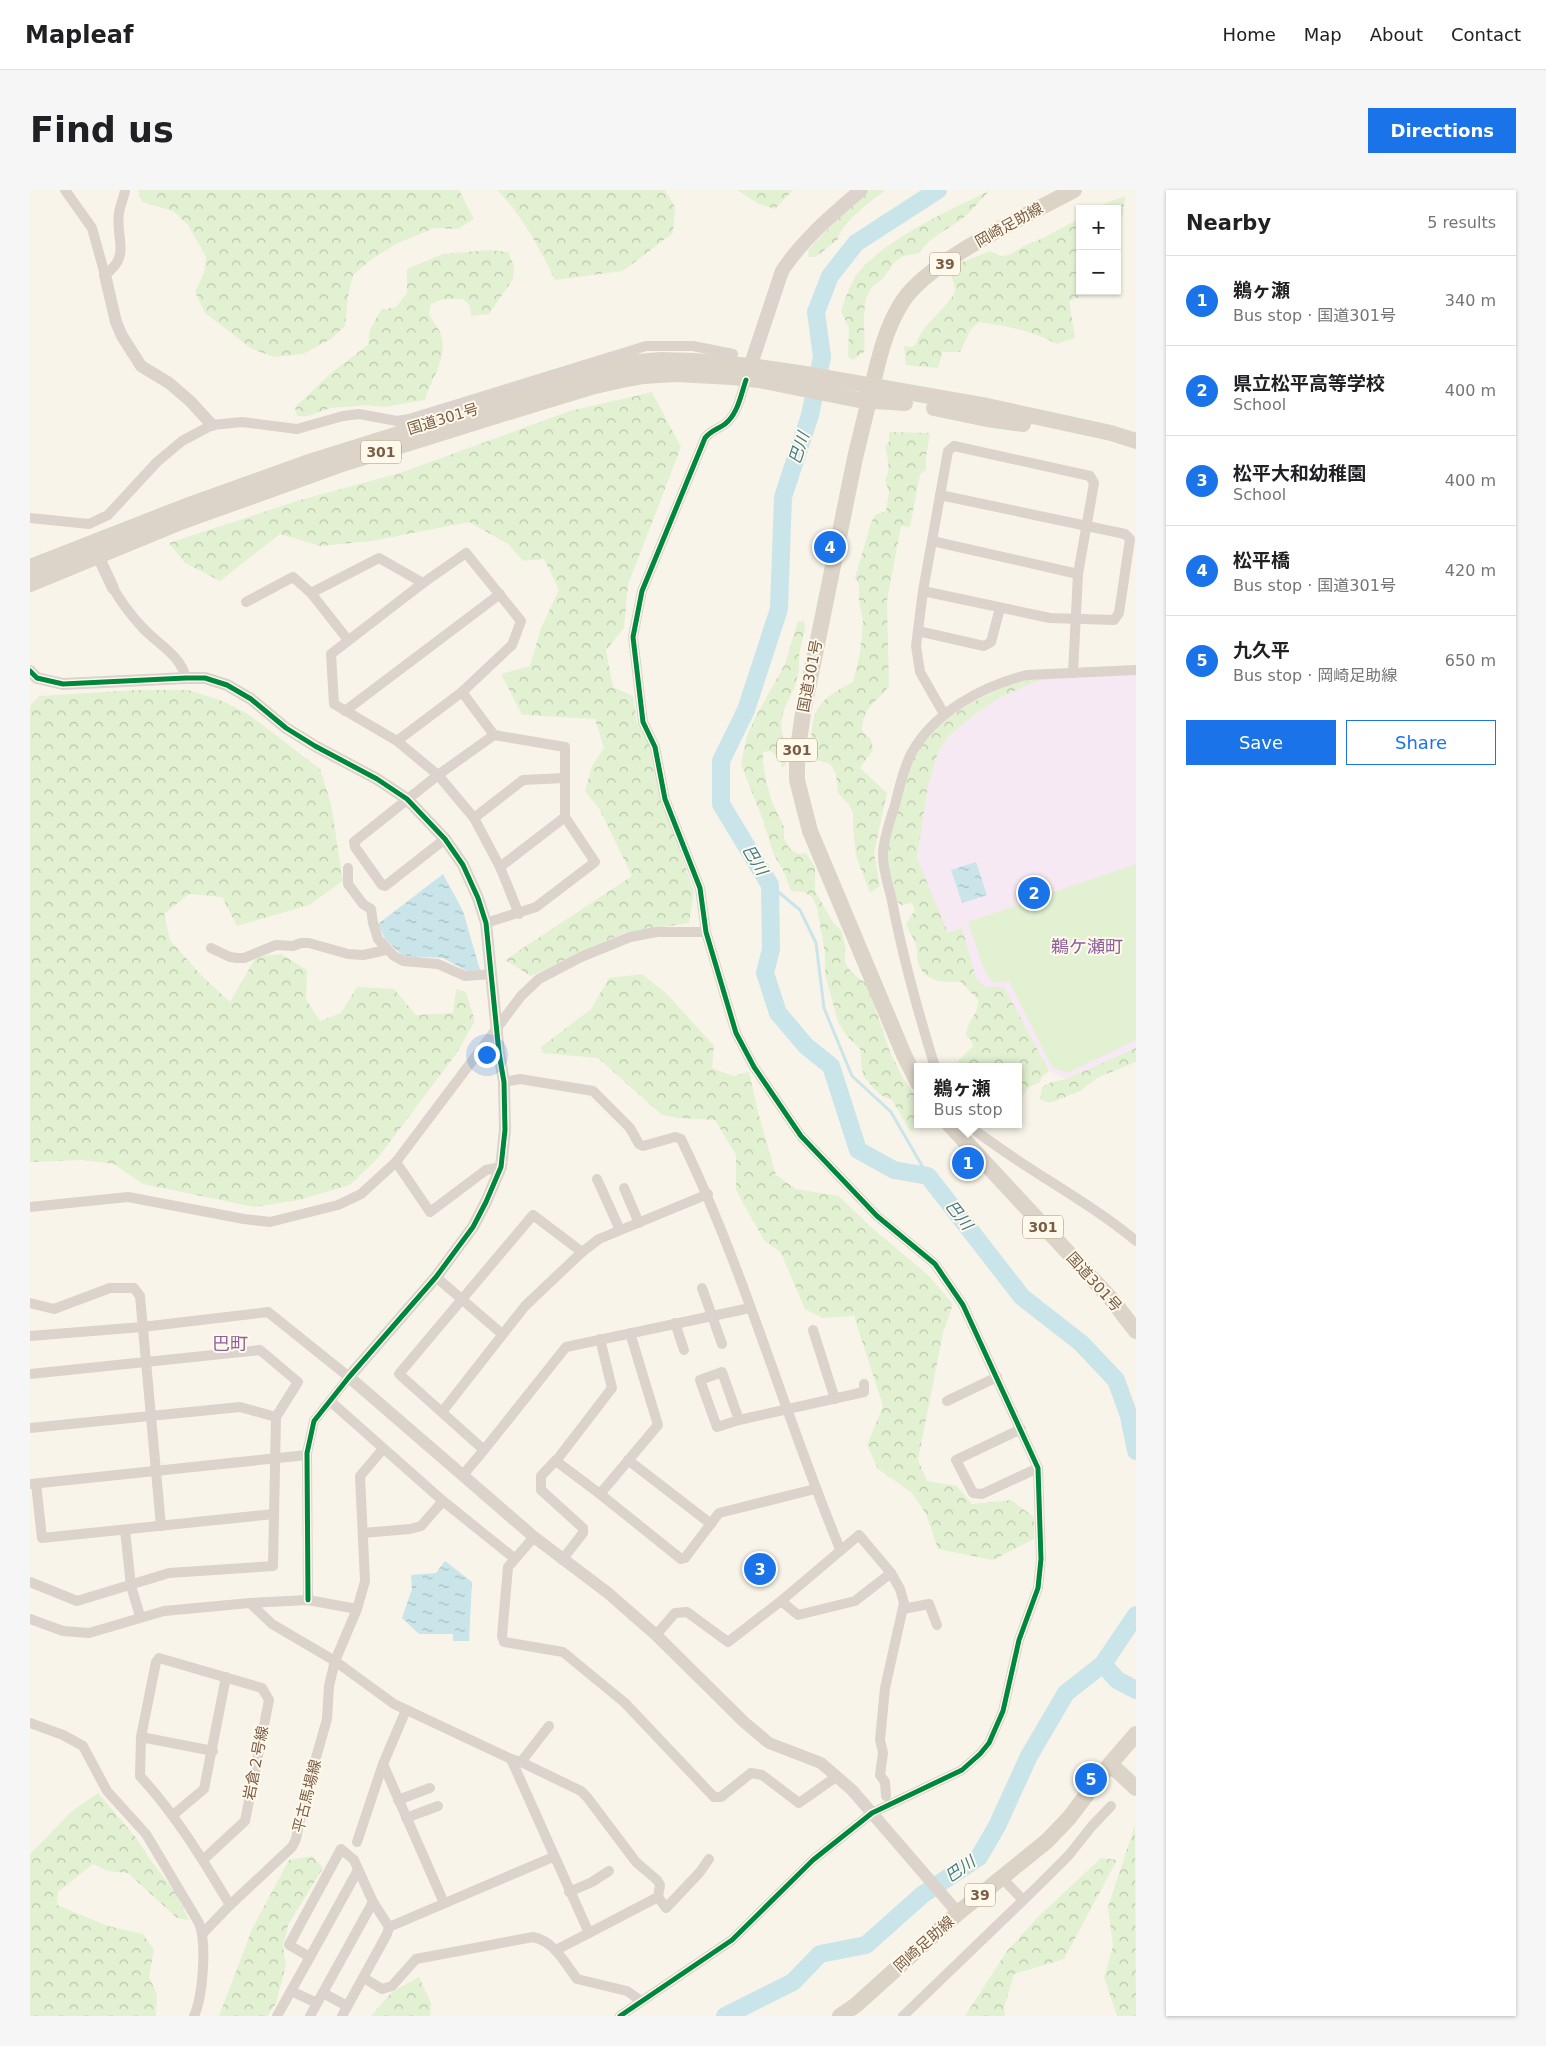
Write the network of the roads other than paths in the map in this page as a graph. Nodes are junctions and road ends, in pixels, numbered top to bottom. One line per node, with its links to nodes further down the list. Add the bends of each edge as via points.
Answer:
1 (65, 190): 5 (street, via 92,228)
2 (125, 190): 5 (street, via 118,214 119,259 116,267)
3 (861, 190): 9 (main road, via 812,232 782,271 768,308)
4 (1074, 190): 10 (main road, 岡崎足助線 / 39, via 975,243 923,278 902,302 889,327)
5 (105, 275): 12 (street, via 116,322 141,366 190,400)
6 (694, 354): 7 (street); 8 (highway, 国道301号 / 301, via 661,360); 9 (highway, 国道301号 / 301)
7 (733, 354)
8 (623, 358): 11 (street, via 409,419); 13 (highway, 国道301号 / 301)
9 (755, 373): 10 (highway, 国道301号 / 301); 19 (highway, 国道301号 / 301, via 644,376 591,387 345,463 178,523); 52 (street, via 733,416 705,438 642,590 633,637 643,722 655,747 665,799 700,888)
10 (866, 393): 14 (highway, 国道301号 / 301, via 987,419); 57 (highway, 国道301号 / 301, via 803,713 797,780 810,831)
11 (382, 419): 12 (street, via 359,414 297,429 242,422); 13 (street)
12 (212, 425): 16 (street, via 182,441 157,462 108,515 89,524)
13 (386, 438): 20 (highway, 国道301号 / 301, via 189,506)
14 (1131, 440)
15 (940, 495): 17 (street); 17 (street, via 948,450 954,446 1014,458 1090,476 1094,482); 18 (street)
16 (30, 518)
17 (1088, 525): 21 (street); 30 (street, via 1125,534 1130,539 1119,613 1114,620)
18 (932, 541): 21 (street); 25 (street)
19 (98, 556): 23 (highway, 国道301号 / 301); 24 (street)
20 (30, 567)
21 (1078, 574): 30 (street)
22 (423, 583): 26 (street, via 379,558); 27 (street, via 466,553); 32 (street)
23 (30, 584)
24 (113, 588): 36 (street, via 121,603 142,627 175,656 184,668)
25 (923, 592): 29 (street); 31 (street)
26 (312, 593): 28 (street, via 293,577); 32 (street)
27 (500, 594): 37 (street, via 521,621 512,645); 38 (street)
28 (246, 602)
29 (1000, 608): 30 (street); 31 (street, via 991,642 984,646)
30 (1075, 620): 35 (street)
31 (918, 631): 39 (street, via 920,672)
32 (348, 640): 38 (street, via 331,654 334,704)
33 (1136, 670): 35 (street)
34 (30, 671): 36 (street, via 38,678 63,684)
35 (1074, 673): 39 (street, via 1009,679)
36 (186, 678): 44 (street, via 205,678 227,685 251,699 286,728)
37 (462, 692): 40 (street); 41 (street)
38 (345, 711): 41 (street)
39 (944, 714): 56 (street, via 922,738 908,763 883,853 901,949)
40 (494, 735): 42 (street); 43 (street, via 564,747)
41 (398, 741): 42 (street)
42 (438, 775): 44 (street); 46 (street)
43 (565, 778): 45 (street); 46 (street, via 523,780)
44 (407, 799): 47 (street); 47 (street, via 354,842 382,886)
45 (565, 817): 48 (street); 50 (street, via 595,862 536,907)
46 (474, 818): 48 (street)
47 (446, 839): 51 (street, via 463,865)
48 (500, 866): 50 (street)
49 (348, 868): 54 (street, via 348,884 363,904 371,909 378,939)
50 (518, 914): 51 (street)
51 (486, 923): 55 (street)
52 (706, 932): 61 (street, via 657,932 630,937 539,979 520,996); 90 (street, via 736,1032 754,1068 801,1136 877,1216 935,1264 963,1305)
53 (211, 948): 54 (street, via 236,958 276,945 301,943 348,954)
54 (386, 950): 55 (street, via 403,961 438,964 464,976)
55 (493, 978): 58 (street)
56 (934, 1063)
57 (914, 1075)
58 (504, 1082): 62 (street, via 505,1130); 65 (street, via 520,1079 593,1092 630,1128 643,1146 675,1137 681,1139)
59 (953, 1128): 80 (highway, 国道301号 / 301, via 1112,1300)
60 (972, 1128): 69 (street, via 1107,1217)
61 (396, 1162): 62 (street, via 430,1212 486,1170); 66 (street, via 361,1194 338,1205 270,1222 128,1197)
62 (501, 1167): 71 (street, via 473,1227)
63 (597, 1179): 68 (street)
64 (624, 1188): 67 (street)
65 (708, 1194): 67 (street); 75 (street)
66 (30, 1207)
67 (638, 1222): 68 (street)
68 (620, 1230): 70 (street, via 599,1239)
69 (1136, 1241)
70 (582, 1252): 73 (street, via 533,1215); 82 (street, via 525,1306)
71 (436, 1277): 73 (street); 89 (street)
72 (702, 1288): 76 (street)
73 (462, 1300): 82 (street); 96 (street, via 399,1374)
74 (30, 1302): 78 (street, via 54,1309 110,1288 134,1288 140,1296)
75 (750, 1308): 76 (street); 95 (street)
76 (712, 1316): 77 (street); 85 (street)
77 (675, 1323): 81 (street); 86 (street)
78 (142, 1327): 83 (street); 87 (street); 89 (street, via 268,1312)
79 (813, 1330): 92 (street)
80 (1136, 1331)
81 (630, 1333): 84 (street); 107 (street, via 658,1424)
82 (502, 1334): 96 (street)
83 (30, 1336)
84 (600, 1339): 103 (street, via 566,1347); 106 (street, via 612,1388)
85 (722, 1344)
86 (684, 1350)
87 (145, 1362): 88 (street); 97 (street); 98 (street, via 260,1350 298,1382)
88 (30, 1374)
89 (349, 1377): 93 (street); 110 (street)
90 (997, 1377): 94 (street); 101 (street)
91 (864, 1384): 92 (street, via 864,1392)
92 (835, 1399): 95 (street)
93 (330, 1401): 102 (street); 104 (street, via 314,1421)
94 (947, 1401)
95 (787, 1410): 99 (street); 112 (street)
96 (442, 1412): 103 (street)
97 (151, 1416): 98 (street, via 240,1407); 100 (street); 109 (street)
98 (276, 1417): 105 (street)
99 (739, 1420): 99 (street, via 717,1427 700,1380 722,1372)
100 (30, 1428)
101 (1021, 1429): 108 (street); 108 (street, via 956,1460 973,1493 982,1494)
102 (383, 1449): 114 (street); 119 (street, 平古馬場線, via 360,1476)
103 (484, 1450): 110 (street)
104 (307, 1455): 105 (street); 127 (street)
105 (275, 1458): 109 (street); 115 (street)
106 (556, 1460): 113 (street); 123 (street, via 541,1476 541,1490 583,1528)
107 (628, 1460): 113 (street); 116 (street)
108 (1038, 1468): 154 (street, via 1041,1559 1038,1588 1019,1640 997,1726 984,1749 962,1770)
109 (156, 1471): 111 (street); 117 (street)
110 (463, 1475): 120 (street)
111 (33, 1484): 118 (street, via 42,1538)
112 (816, 1489): 116 (street, via 719,1514); 121 (street)
113 (600, 1494): 116 (street, via 681,1559)
114 (443, 1501): 119 (street, via 421,1526 410,1530); 122 (street)
115 (274, 1514): 117 (street); 126 (street, via 273,1566 169,1573)
116 (711, 1524)
117 (161, 1526): 118 (street)
118 (125, 1530): 126 (street)
119 (363, 1533): 130 (street, 平古馬場線, via 365,1581)
120 (534, 1537): 122 (street); 123 (street)
121 (840, 1549): 124 (street, via 859,1535); 128 (street)
122 (514, 1558): 147 (street, via 508,1567 504,1642 563,1652 625,1703 714,1797 721,1797 751,1773 762,1775 799,1803)
123 (562, 1560): 135 (street, via 608,1593)
124 (891, 1573): 128 (street, via 855,1601 798,1614); 131 (street, via 900,1589 904,1603)
125 (30, 1582): 126 (street, via 77,1601)
126 (131, 1586): 132 (street)
127 (308, 1600): 129 (street); 130 (street)
128 (781, 1601): 135 (street, via 728,1642 687,1612 675,1613)
129 (250, 1603): 132 (street); 136 (street, via 272,1624)
130 (357, 1609): 136 (street, 平古馬場線)
131 (902, 1609): 134 (street, via 929,1604); 150 (street, via 889,1663 880,1740 883,1753 880,1775 885,1782)
132 (140, 1616): 133 (street, via 89,1633 63,1631)
133 (30, 1619)
134 (937, 1625)
135 (656, 1635): 147 (street, via 744,1722 770,1743 821,1763)
136 (335, 1661): 138 (street); 169 (street, 平古馬場線, via 329,1686 327,1719 296,1839 292,1847)
137 (226, 1677): 142 (street, 岩倉２号線, via 159,1658); 143 (street); 160 (street, 岩倉２号線, via 262,1688 269,1700 245,1820)
138 (406, 1710): 144 (street); 145 (street)
139 (30, 1723): 173 (street, via 83,1746 107,1791 146,1834)
140 (549, 1726): 144 (street)
141 (1136, 1734): 146 (highway)
142 (141, 1737): 143 (street); 155 (street, via 140,1776)
143 (213, 1751): 155 (street, via 204,1789)
144 (516, 1760): 158 (street); 165 (street, via 581,1791 636,1862 657,1880 660,1885)
145 (383, 1764): 151 (street); 157 (street)
146 (1110, 1764): 149 (highway); 163 (main road, 岡崎足助線 / 39, via 1069,1818)
147 (836, 1777): 154 (street)
148 (430, 1788): 151 (street)
149 (1136, 1788)
150 (886, 1796)
151 (398, 1800): 156 (street)
152 (438, 1806): 156 (street)
153 (1111, 1806): 166 (street, via 1069,1856)
154 (872, 1812): 170 (street); 179 (street, via 813,1860 732,1940)
155 (173, 1815): 160 (street)
156 (406, 1818): 168 (street)
157 (357, 1842)
158 (554, 1857): 164 (street); 168 (street)
159 (709, 1859): 165 (street, via 666,1908)
160 (203, 1860): 169 (street)
161 (358, 1870): 167 (street); 175 (street); 175 (street, via 354,1860 341,1849 289,1945)
162 (609, 1872): 164 (street)
163 (1002, 1878): 166 (street); 170 (main road, 岡崎足助線 / 39)
164 (569, 1892): 172 (street)
165 (658, 1897): 172 (street)
166 (1023, 1900): 189 (street)
167 (373, 1902): 171 (street); 178 (street)
168 (444, 1903): 171 (street)
169 (230, 1905): 173 (street, 平古馬場線)
170 (953, 1907): 182 (main road, 岡崎足助線 / 39)
171 (389, 1927): 176 (street)
172 (589, 1932): 174 (street)
173 (203, 1933): 183 (street, via 200,1996)
174 (556, 1950): 176 (street, via 540,1938 533,1937 416,1960 387,1988 382,1989); 179 (street, via 577,1979 627,1990)
175 (310, 1957): 177 (street)
176 (364, 1978): 181 (street)
177 (291, 1990): 180 (street); 184 (street)
178 (322, 1993): 180 (street); 181 (street)
179 (641, 2001): 187 (street)
180 (317, 2003): 185 (street)
181 (347, 2006): 186 (street)
182 (859, 2011): 188 (main road, 岡崎足助線 / 39)
183 (194, 2016)
184 (277, 2016)
185 (310, 2016)
186 (342, 2016)
187 (620, 2016)
188 (840, 2016)
189 (903, 2016)

